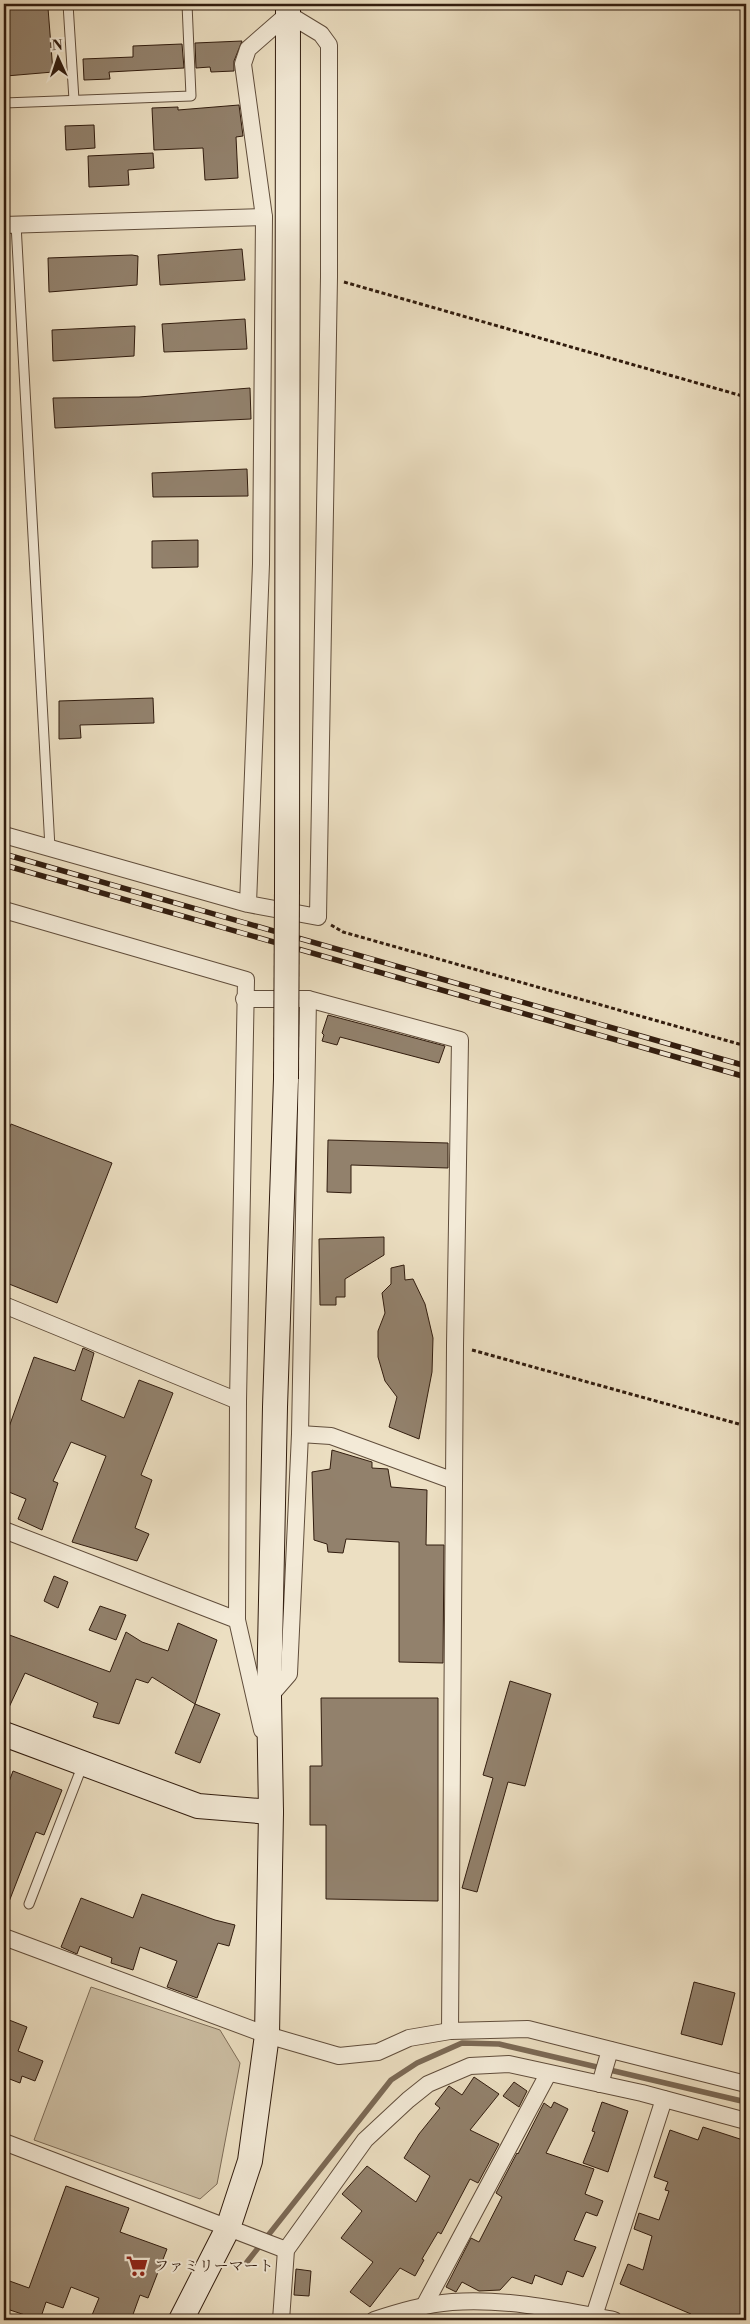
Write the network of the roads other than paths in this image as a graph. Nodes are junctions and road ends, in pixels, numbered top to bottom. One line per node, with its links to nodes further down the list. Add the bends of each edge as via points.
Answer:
1 (68, 4): 4 (lane)
2 (187, 4): 4 (lane, via 191,96)
3 (288, 9): 6 (street, via 248,49 242,64); 10 (street, via 321,34 329,45 329,278 318,917); 20 (street, bridge, via 286,1079 275,1407)
4 (74, 100): 5 (lane)
5 (4, 103)
6 (264, 217): 7 (street); 10 (street, via 261,564)
7 (10, 224): 9 (lane)
8 (4, 835): 9 (street)
9 (50, 848): 10 (street)
10 (248, 904)
11 (4, 910): 12 (street, via 246,980)
12 (244, 999): 13 (street); 15 (street)
13 (308, 1000): 16 (street); 17 (street, via 460,1040)
14 (4, 1305): 15 (street)
15 (238, 1401): 19 (street)
16 (300, 1434): 17 (street, via 331,1436); 20 (street, via 289,1674)
17 (454, 1481): 27 (street)
18 (4, 1530): 19 (street)
19 (237, 1620): 22 (street)
20 (270, 1697): 22 (street)
21 (4, 1734): 23 (street)
22 (269, 1761): 24 (street)
23 (83, 1764): 24 (street, via 198,1806); 25 (lane)
24 (271, 1812): 28 (street)
25 (29, 1904)
26 (4, 1937): 28 (street)
27 (450, 2031): 28 (street, via 409,2038 378,2052 339,2056); 29 (street, via 528,2029)
28 (267, 2035): 36 (street, via 250,2161)
29 (609, 2054): 31 (street); 32 (street)
30 (548, 2074): 31 (street); 37 (street, via 509,2064 470,2066 428,2084 365,2140); 38 (street)
31 (601, 2083): 33 (street)
32 (746, 2084)
33 (664, 2099): 34 (street); 39 (street)
34 (746, 2121)
35 (4, 2142): 36 (street)
36 (228, 2228): 37 (street); 40 (street)
37 (281, 2248): 41 (street)
38 (424, 2306): 39 (street, via 496,2302); 42 (street)
39 (594, 2316): 43 (street)
40 (181, 2320)
41 (281, 2320)
42 (374, 2320)
43 (614, 2320)

